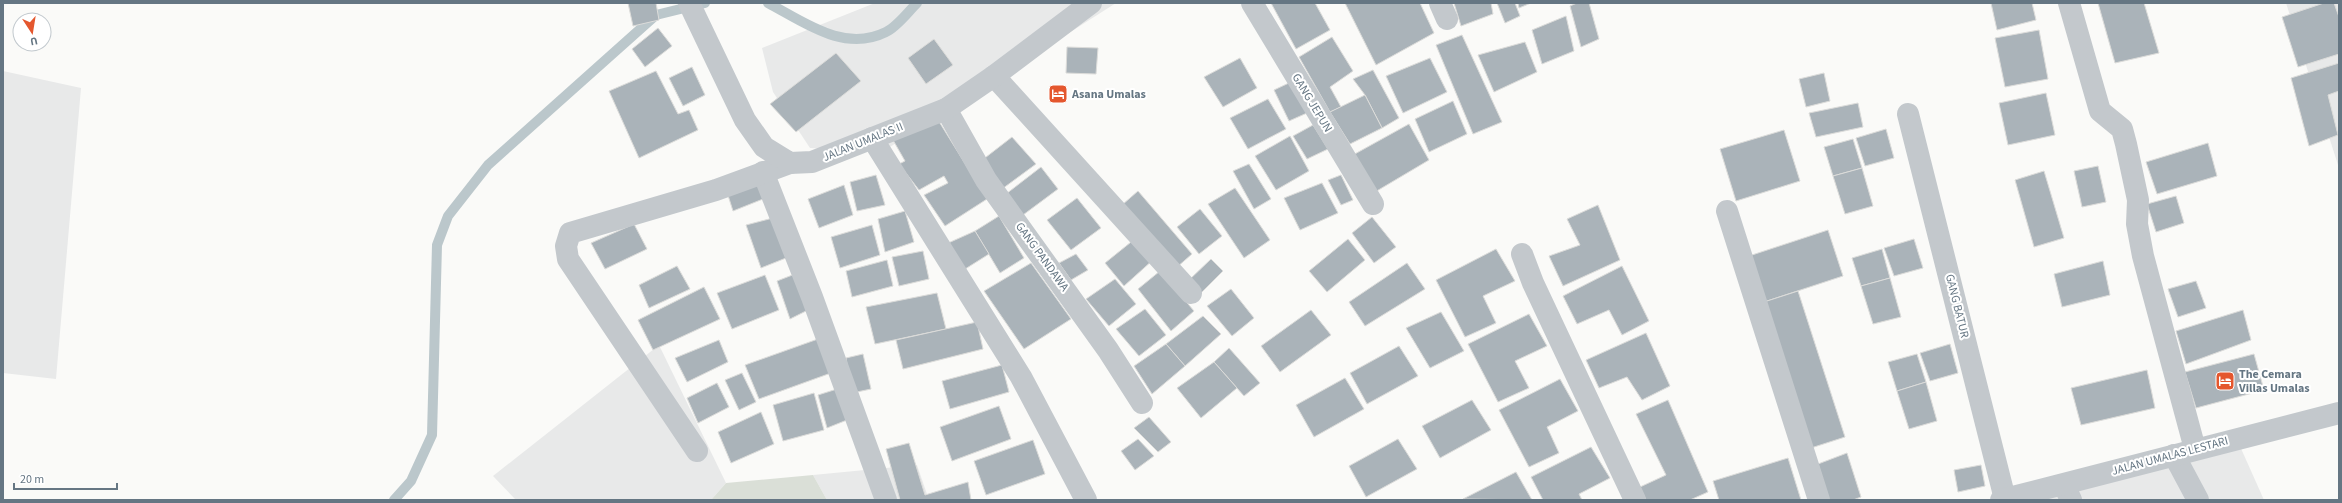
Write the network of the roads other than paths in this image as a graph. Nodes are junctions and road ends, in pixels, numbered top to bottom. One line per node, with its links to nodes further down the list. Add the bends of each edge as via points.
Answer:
1 (1091, 3): 5 (street, JALAN UMALAS II)
2 (1252, 3): 11 (street, GANG JEPUN)
3 (2069, 3): 17 (street, via 2100,111 2122,129 2138,200 2137,224 2143,256)
4 (691, 7): 9 (street, via 745,120 764,147)
5 (994, 76): 6 (street, JALAN UMALAS II); 14 (street)
6 (946, 109): 8 (street, JALAN UMALAS II); 15 (street, GANG PANDAWA, via 986,180 1108,350)
7 (1908, 114): 21 (street, GANG BATUR)
8 (872, 138): 9 (street, JALAN UMALAS II, via 812,162); 23 (street, via 1020,377)
9 (790, 163): 10 (street, JALAN UMALAS II)
10 (763, 172): 18 (street, JALAN UMALAS II, via 716,190 570,233 566,246 568,259); 22 (street)
11 (1373, 204)
12 (1728, 211): 25 (street)
13 (1522, 254): 24 (street, via 1533,283)
14 (1191, 293)
15 (1142, 403)
16 (2339, 413): 17 (street, JALAN UMALAS LESTARI)
17 (2195, 449): 19 (street, JALAN UMALAS LESTARI)
18 (697, 451)
19 (2174, 455): 20 (street, JALAN UMALAS LESTARI); 26 (street)
20 (2067, 493): 21 (street, JALAN UMALAS LESTARI)
21 (2003, 499)
22 (886, 500)
23 (1086, 500)
24 (1635, 500)
25 (1819, 500)
26 (2198, 500)

